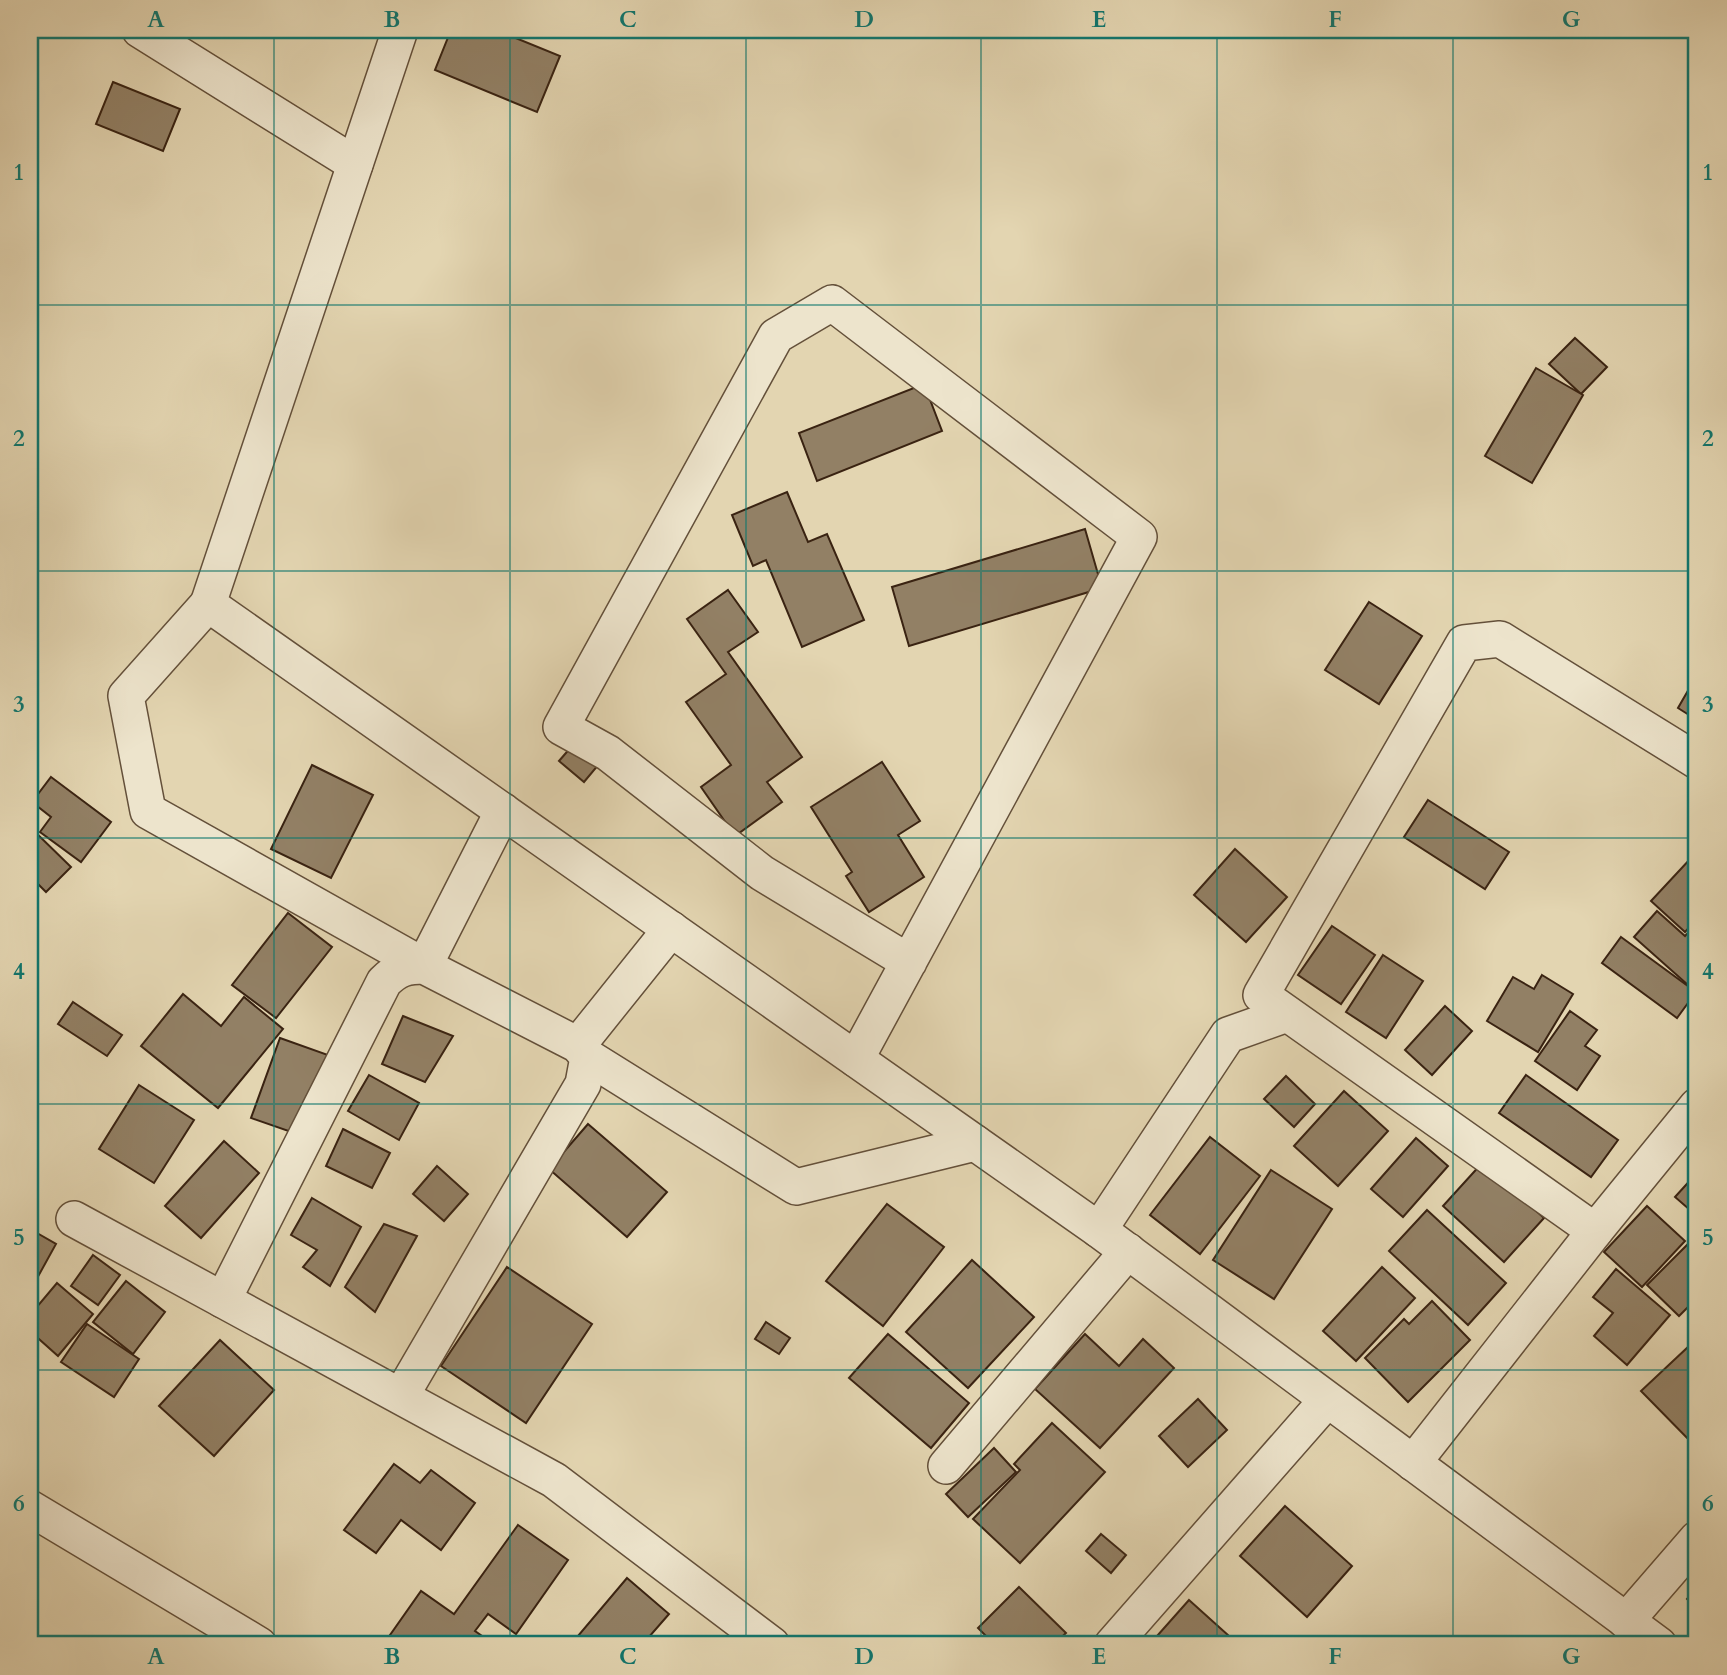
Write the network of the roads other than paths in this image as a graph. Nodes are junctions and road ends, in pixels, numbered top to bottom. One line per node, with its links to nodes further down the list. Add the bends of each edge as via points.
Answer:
1 (140, 30): 3 (street)
2 (400, 30): 3 (street)
3 (355, 164): 4 (street)
4 (208, 604): 6 (street); 9 (street, via 126,696 148,811)
5 (1697, 761): 10 (street, via 1500,639 1464,643 1261,995)
6 (503, 811): 7 (street); 9 (street)
7 (671, 929): 11 (street); 12 (street)
8 (909, 962): 8 (street, via 1139,537 832,303 776,336 561,727 608,753 762,873); 12 (street)
9 (424, 966): 11 (street); 19 (street, via 395,971 384,982)
10 (1287, 1014): 16 (street, via 1228,1035); 17 (street)
11 (583, 1051): 14 (street, via 796,1186); 20 (street, via 583,1084)
12 (856, 1059): 14 (street)
13 (1697, 1106): 17 (street)
14 (975, 1143): 16 (street)
15 (74, 1219): 19 (street)
16 (1099, 1230): 18 (street)
17 (1595, 1231): 22 (street)
18 (1128, 1251): 21 (street); 23 (street)
19 (223, 1300): 20 (street)
20 (401, 1396): 28 (street, via 554,1480)
21 (1327, 1400): 22 (street); 29 (street)
22 (1413, 1463): 26 (street)
23 (946, 1466)
24 (30, 1508): 27 (street)
25 (1697, 1539): 26 (street)
26 (1626, 1621): 30 (street)
27 (259, 1645)
28 (772, 1645)
29 (1112, 1645)
30 (1659, 1645)

